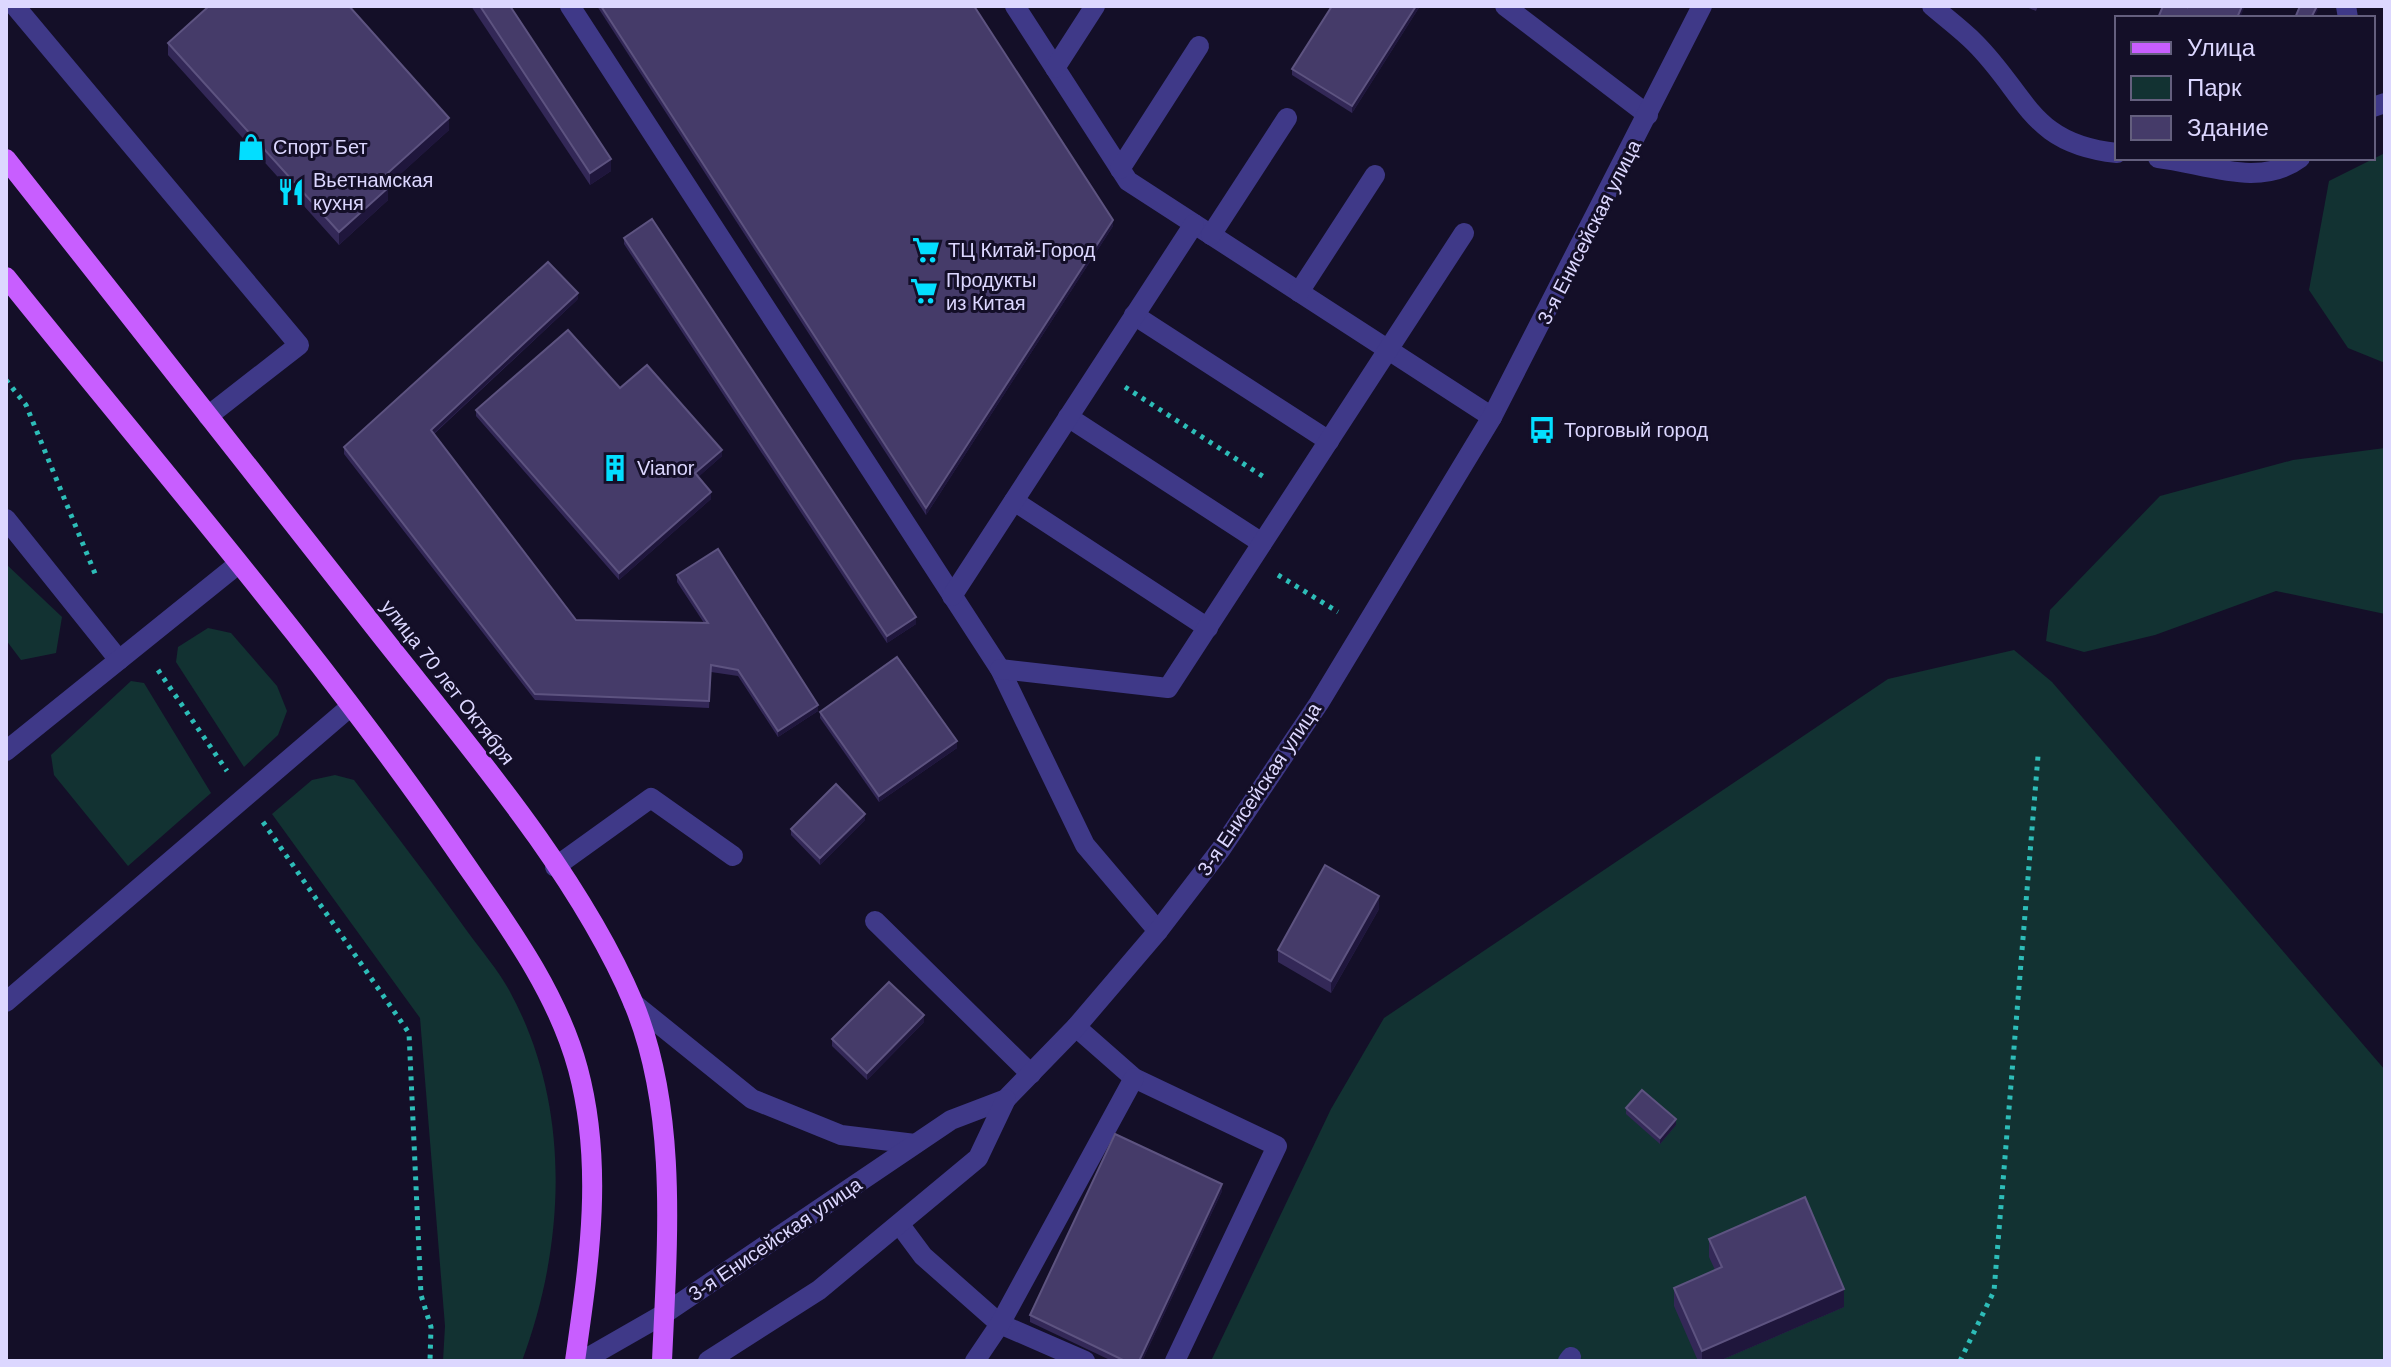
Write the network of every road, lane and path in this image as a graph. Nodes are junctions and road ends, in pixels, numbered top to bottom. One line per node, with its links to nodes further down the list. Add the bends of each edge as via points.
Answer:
1 (15, 6): 25 (street, via 299,345)
2 (570, 6): 34 (street)
3 (1015, 6): 9 (street)
4 (1095, 6): 9 (street)
5 (1505, 6): 10 (street)
6 (1702, 6): 10 (street, 3-я Енисейская улица)
7 (1932, 6): 12 (street, via 1976,44 2049,132 2070,145)
8 (1199, 46): 16 (street)
9 (1055, 68): 16 (street)
10 (1648, 115): 27 (street, 3-я Енисейская улица)
11 (1287, 118): 18 (street)
12 (2115, 153)
13 (6, 159): 25 (main road, улица 70 лет Октября)
14 (2168, 160): 15 (street, via 2231,173 2285,169)
15 (2297, 160)
16 (1120, 169): 18 (street, via 1128,181)
17 (1375, 175): 21 (street)
18 (1203, 229): 21 (street); 22 (street)
19 (1464, 233): 23 (street)
20 (6, 277): 32 (main road)
21 (1299, 292): 23 (street)
22 (1134, 315): 26 (street); 28 (street)
23 (1388, 350): 27 (street); 28 (street)
24 (6, 380): 33 (path, via 26,405)
25 (208, 416): 44 (main road, улица 70 лет Октября, via 451,724)
26 (1068, 417): 29 (street); 31 (street)
27 (1492, 417): 46 (street, 3-я Енисейская улица, via 1319,703 1221,849)
28 (1329, 441): 31 (street)
29 (1014, 501): 34 (street); 35 (street)
30 (6, 519): 37 (street)
31 (1262, 543): 35 (street)
32 (237, 565): 36 (street); 39 (main road)
33 (97, 580)
34 (952, 596): 38 (street)
35 (1208, 628): 38 (street, via 1168,688)
36 (140, 643): 37 (street); 42 (path)
37 (119, 660): 40 (street)
38 (1000, 669): 46 (street, via 1085,845)
39 (350, 707): 42 (street); 58 (main road, via 513,934 563,1024 589,1129 593,1235)
40 (6, 751)
41 (2038, 756): 65 (path, via 1994,1291)
42 (245, 797): 47 (street); 57 (path, via 409,1033 421,1295 431,1327)
43 (733, 856): 44 (street, via 651,798)
44 (555, 867): 48 (main road, улица 70 лет Октября)
45 (875, 921): 50 (street)
46 (1158, 931): 49 (street, 3-я Енисейская улица)
47 (6, 1002)
48 (633, 1003): 53 (street, via 752,1099 841,1135); 55 (main road, улица 70 лет Октября, via 648,1050 663,1133 669,1227)
49 (1076, 1027): 50 (street, 3-я Енисейская улица); 51 (street)
50 (1031, 1074): 52 (street, 3-я Енисейская улица)
51 (1134, 1078): 56 (street); 64 (street, via 1277,1146)
52 (1006, 1099): 53 (street, 3-я Енисейская улица, via 951,1120); 54 (street, via 978,1158)
53 (915, 1144): 55 (street, 3-я Енисейская улица)
54 (900, 1225): 56 (street, via 923,1256); 61 (street, via 819,1290)
55 (664, 1314): 59 (street, 3-я Енисейская улица); 60 (main road, улица 70 лет Октября)
56 (1000, 1324): 62 (street); 63 (street)
57 (430, 1361)
58 (575, 1361)
59 (582, 1361)
60 (662, 1361)
61 (708, 1361)
62 (975, 1361)
63 (1085, 1361)
64 (1175, 1361)
65 (1960, 1361)

